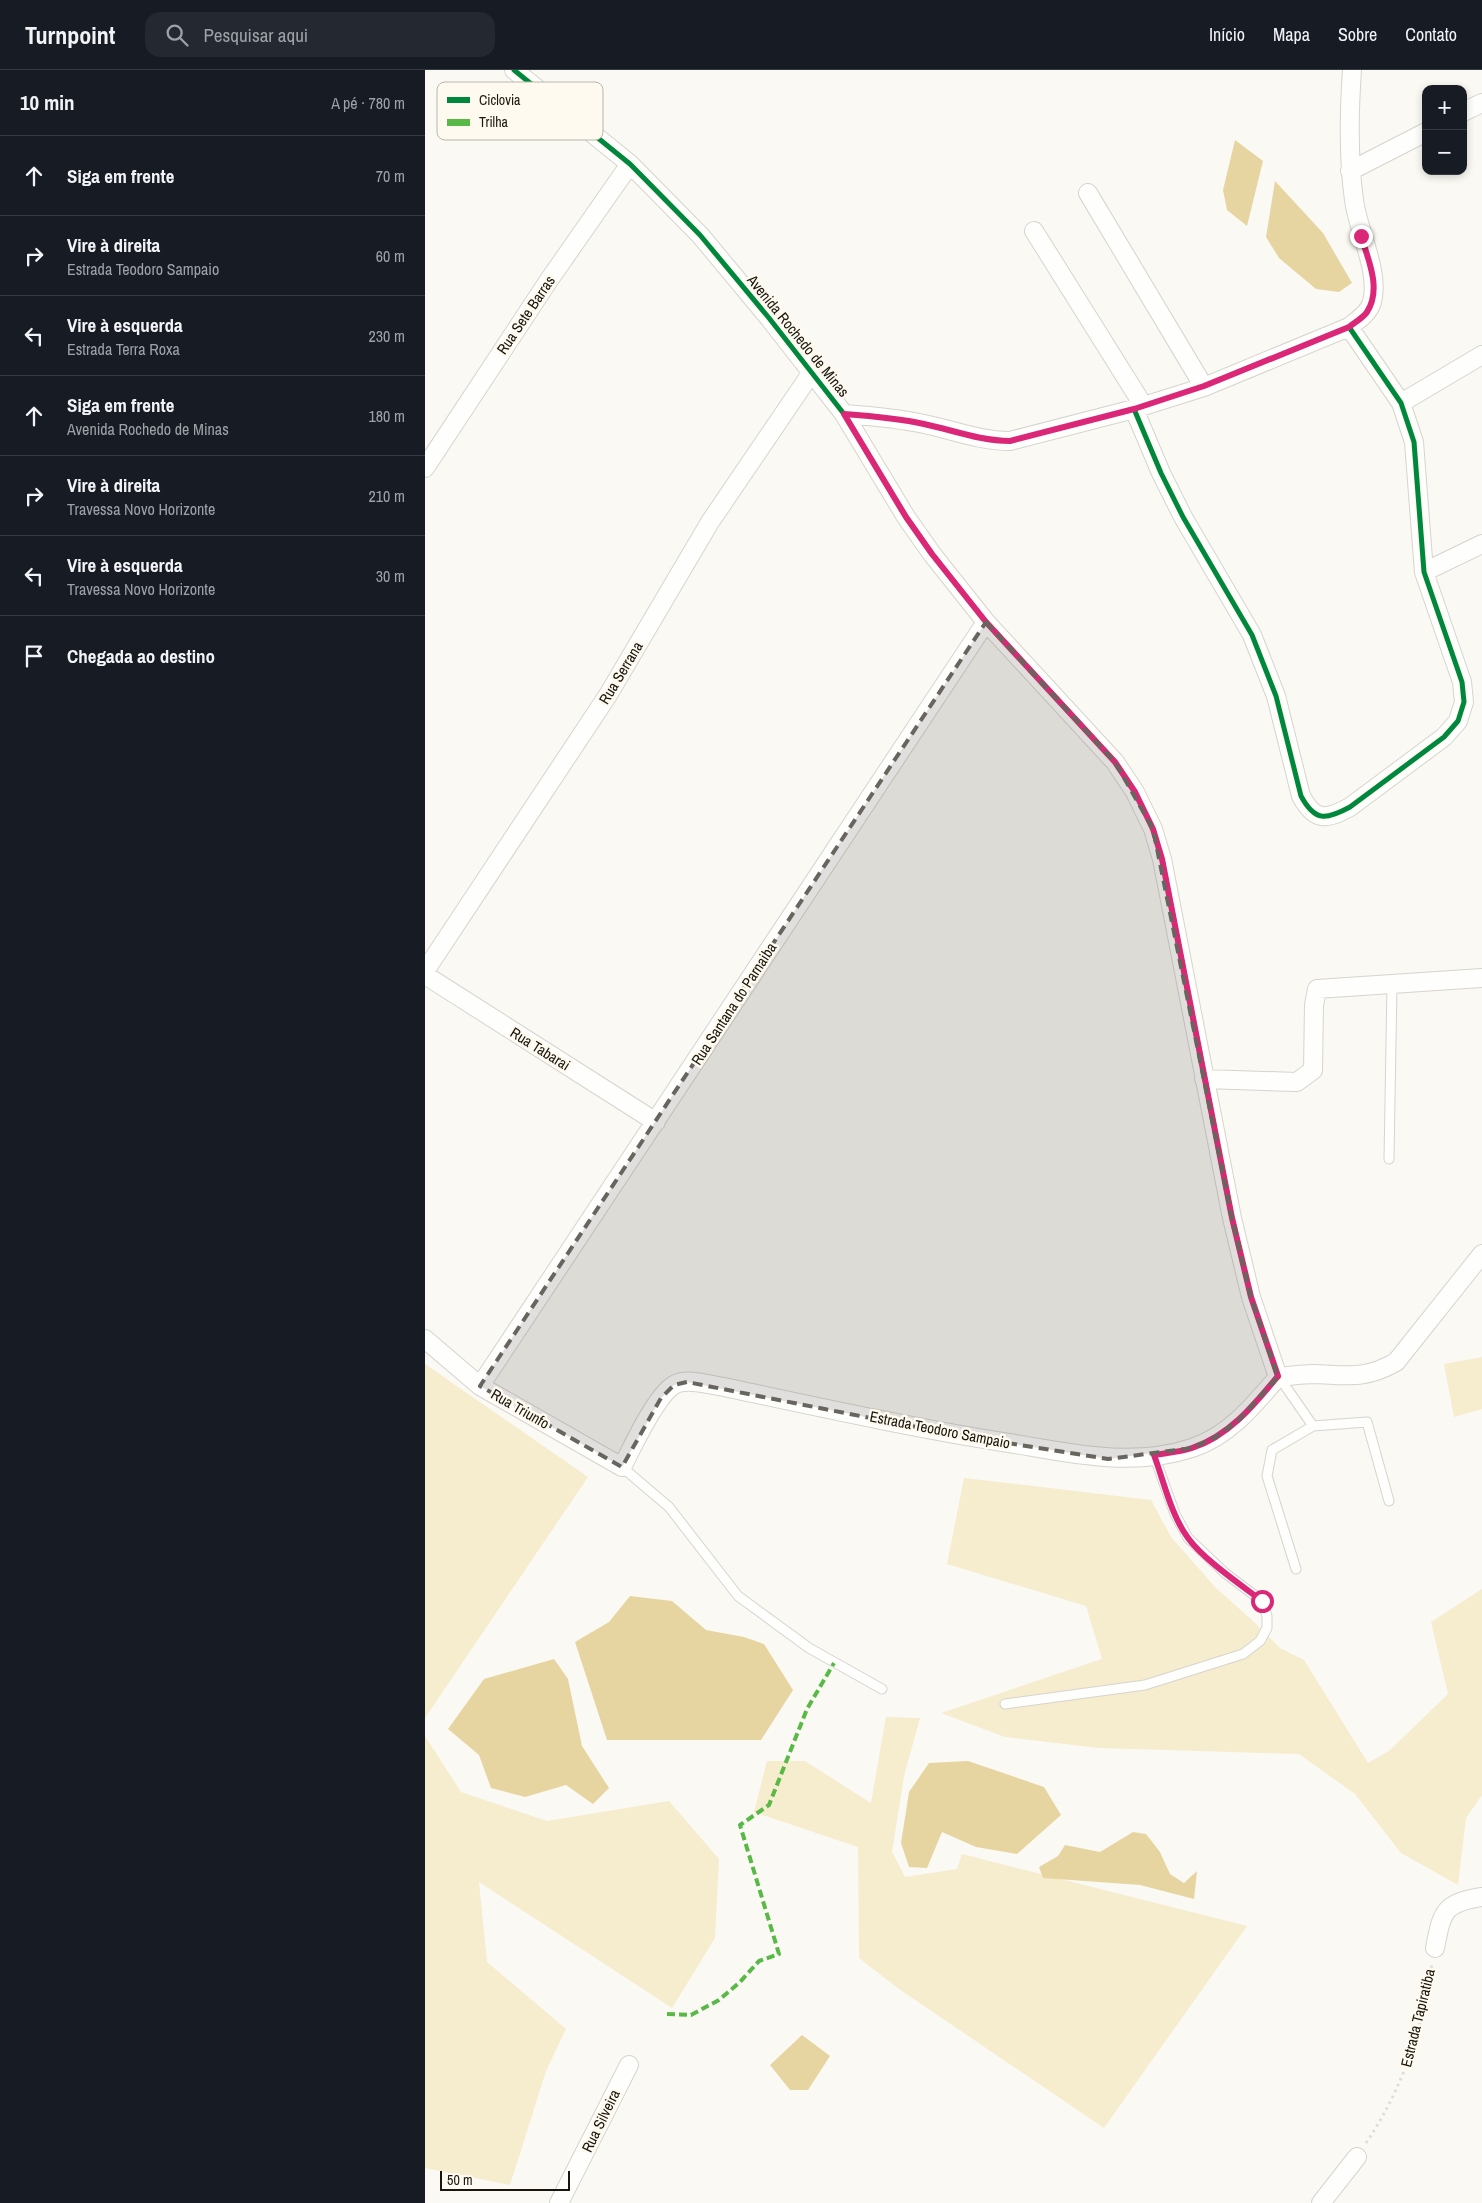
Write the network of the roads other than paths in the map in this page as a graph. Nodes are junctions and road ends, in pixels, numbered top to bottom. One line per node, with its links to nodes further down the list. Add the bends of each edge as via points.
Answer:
1 (514, 70): 3 (street, Avenida Rochedo de Minas)
2 (1352, 70): 9 (street)
3 (529, 82)
4 (1482, 103): 5 (street)
5 (1467, 110)
6 (1422, 134): 9 (street)
7 (600, 140): 8 (street, Avenida Rochedo de Minas)
8 (630, 164): 14 (street, Avenida Rochedo de Minas, via 700,235); 19 (street, Rua Sete Barras)
9 (1350, 171): 12 (street, via 1354,202 1374,284 1372,302 1366,313)
10 (1088, 193): 15 (street)
11 (1034, 232): 17 (street)
12 (1349, 327): 15 (street); 16 (street)
13 (1482, 354): 16 (street)
14 (812, 372): 18 (street, Avenida Rochedo de Minas); 23 (street, Rua Serrana, via 710,522 608,695)
15 (1204, 386): 17 (street)
16 (1401, 403): 21 (street, via 1414,442)
17 (1139, 407): 18 (street, via 1010,441 989,441 885,417); 21 (street, via 1161,473 1252,635 1276,696 1301,796 1309,810 1320,816 1334,816 1350,807 1444,737 1458,721 1464,702 1462,682)
18 (844, 414): 22 (street, Avenida Rochedo de Minas, via 911,524)
19 (425, 468)
20 (1482, 544): 21 (street)
21 (1424, 572)
22 (986, 622): 27 (street, Avenida Rochedo de Minas, via 1115,762 1135,792 1153,829 1162,859); 28 (street, Rua Santana do Parnaiba)
23 (425, 971)
24 (425, 975): 28 (street, Rua Tabarai)
25 (1482, 978): 26 (street)
26 (1392, 984): 27 (street, via 1317,989 1313,1005 1313,1070 1297,1082); 29 (lane)
27 (1204, 1079): 32 (street, Avenida Rochedo de Minas, via 1251,1297)
28 (656, 1122): 33 (street, Rua Santana do Parnaiba)
29 (1389, 1159)
30 (1482, 1254): 32 (street, via 1396,1362 1380,1371 1353,1377)
31 (425, 1339): 33 (street, Rua Triunfo)
32 (1278, 1376): 34 (lane); 35 (street, Estrada Teodoro Sampaio, via 1239,1421 1216,1437 1192,1448)
33 (480, 1386): 36 (street, Rua Triunfo)
34 (1313, 1426): 37 (lane, via 1367,1422); 38 (lane, via 1272,1450 1267,1476)
35 (1154, 1455): 36 (street, Estrada Teodoro Sampaio, via 1108,1459 957,1435 687,1382 674,1385 661,1398); 40 (lane, via 1175,1514 1188,1538 1225,1573 1262,1601 1267,1628 1260,1641 1243,1654 1145,1685)
36 (622, 1467): 39 (lane, via 669,1507 738,1596 809,1648)
37 (1389, 1501)
38 (1297, 1569)
39 (882, 1689)
40 (1005, 1704)
41 (1482, 1897): 42 (street, Estrada Tapiratiba, via 1451,1905 1442,1915)
42 (1435, 1948)
43 (629, 2065): 45 (street, Rua Silveira)
44 (1357, 2157): 46 (street)
45 (559, 2203)
46 (1321, 2203)

